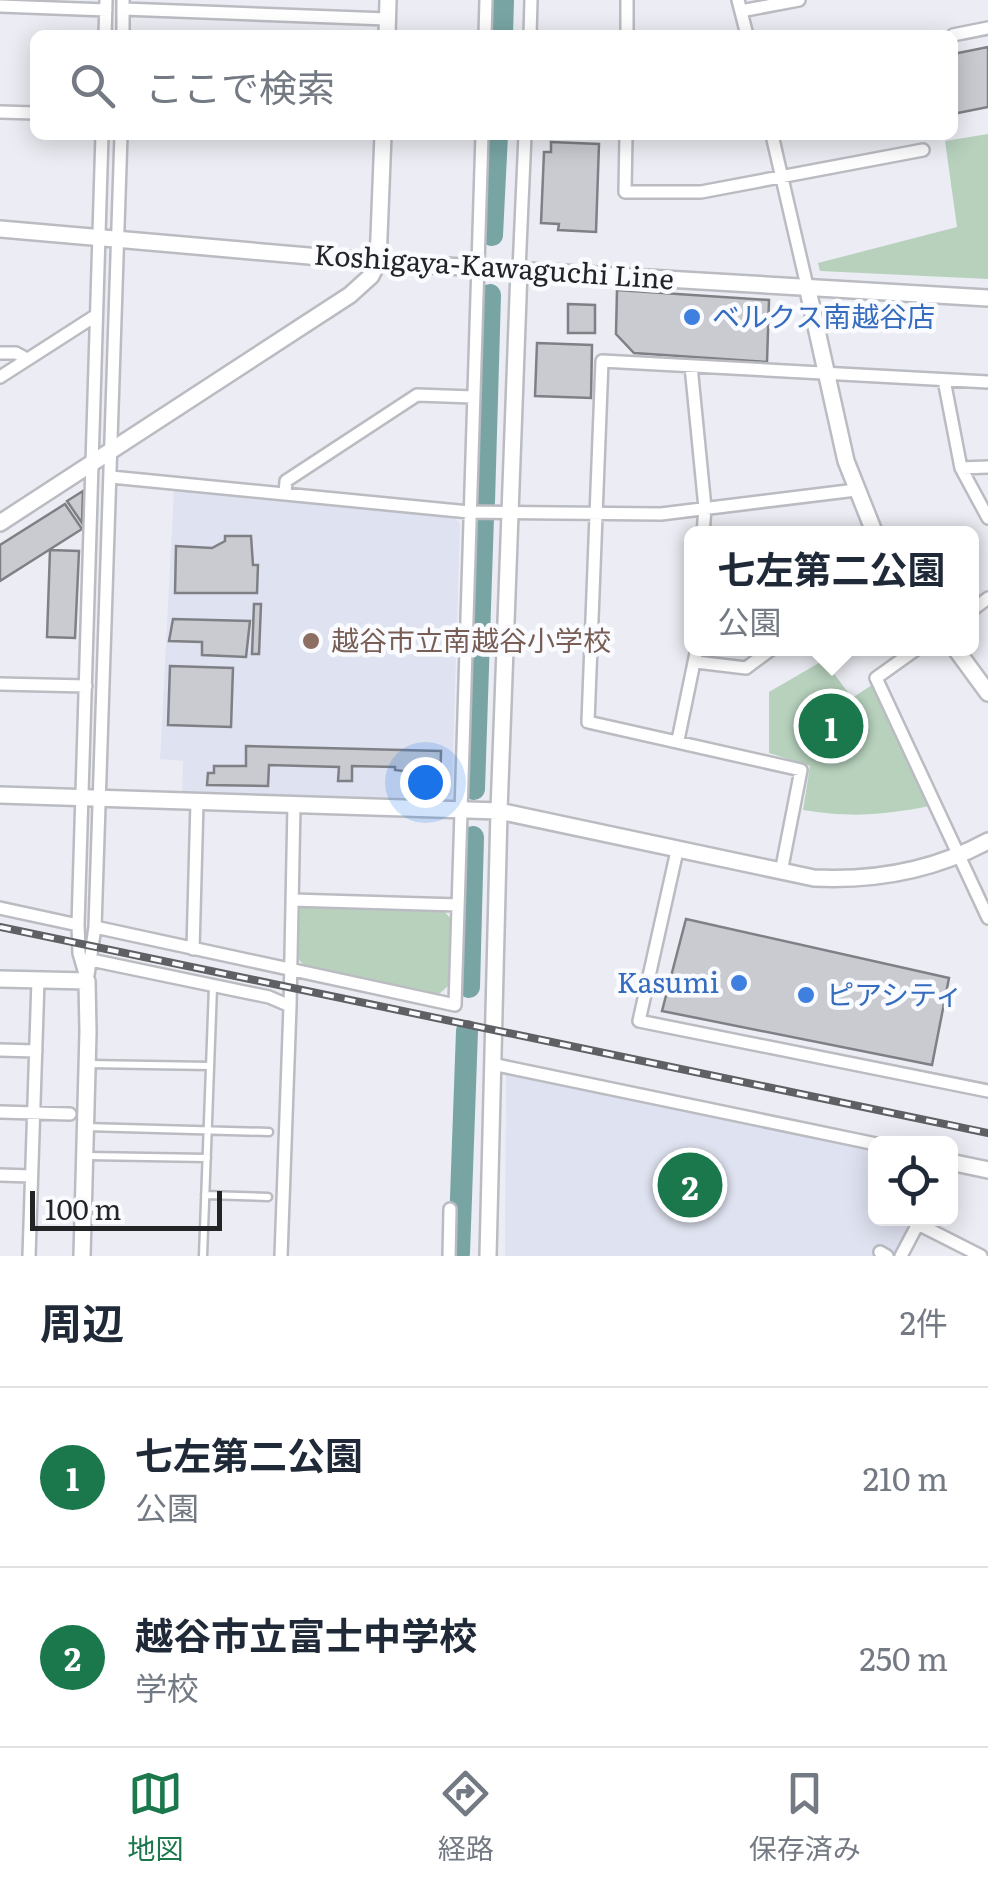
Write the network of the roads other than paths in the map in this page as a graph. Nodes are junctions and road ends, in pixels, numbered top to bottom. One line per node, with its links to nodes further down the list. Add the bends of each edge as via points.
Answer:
1 (388, 0): 10 (street)
2 (486, 0): 13 (street)
3 (531, 0): 14 (street)
4 (627, 0): 15 (street)
5 (799, 0): 9 (street)
6 (123, 4): 10 (street); 12 (street)
7 (106, 5): 8 (street)
8 (0, 6)
9 (739, 6)
10 (387, 27)
11 (988, 28): 16 (street)
12 (123, 30)
13 (485, 30)
14 (530, 30)
15 (627, 30)
16 (958, 35)
17 (0, 112): 18 (street)
18 (30, 113)
19 (102, 140): 29 (street)
20 (121, 140): 30 (street)
21 (384, 140): 31 (street)
22 (482, 140): 32 (street)
23 (525, 140): 33 (street)
24 (626, 140): 27 (street, via 625,192 701,192)
25 (773, 140): 27 (street)
26 (923, 150): 27 (street)
27 (781, 177): 34 (street)
28 (0, 229): 29 (street, Koshigaya-Kawaguchi Line)
29 (99, 237): 30 (street, Koshigaya-Kawaguchi Line); 36 (street)
30 (119, 239): 31 (street, Koshigaya-Kawaguchi Line); 45 (street)
31 (378, 262): 32 (street, Koshigaya-Kawaguchi Line); 45 (street, via 350,295)
32 (478, 268): 33 (street, Koshigaya-Kawaguchi Line); 44 (street)
33 (519, 270): 34 (street, Koshigaya-Kawaguchi Line); 53 (street)
34 (806, 286): 35 (street, Koshigaya-Kawaguchi Line); 40 (street)
35 (988, 298)
36 (95, 316): 38 (street); 46 (street)
37 (0, 353): 38 (street)
38 (26, 360): 41 (street)
39 (692, 366): 40 (street); 52 (street); 55 (street, via 602,361)
40 (826, 372): 42 (street); 50 (street)
41 (0, 377)
42 (944, 380): 43 (street); 48 (street)
43 (988, 382)
44 (472, 396): 51 (street, via 417,395 286,481); 54 (street)
45 (112, 448): 46 (street); 49 (street)
46 (92, 464): 57 (street); 66 (street)
47 (988, 467): 48 (street)
48 (961, 468): 56 (street)
49 (111, 478): 51 (street); 70 (street)
50 (856, 490): 52 (street); 59 (street)
51 (285, 494): 54 (street)
52 (705, 508): 55 (street); 58 (street)
53 (509, 510): 54 (street); 55 (street); 74 (street)
54 (469, 512): 73 (street)
55 (595, 512): 68 (street, via 588,722)
56 (988, 518)
57 (0, 523)
58 (704, 526)
59 (872, 526)
60 (696, 656): 68 (street)
61 (700, 656): 62 (street, via 746,668)
62 (762, 656)
63 (907, 656): 77 (street, via 876,678)
64 (961, 656): 67 (street)
65 (0, 684): 66 (street)
66 (86, 686): 70 (street)
67 (988, 692)
68 (678, 740): 78 (street, via 801,770)
69 (0, 794): 70 (street)
70 (91, 798): 71 (street); 83 (street); 84 (street)
71 (197, 802): 72 (street); 85 (street)
72 (294, 805): 73 (street); 79 (street)
73 (460, 810): 74 (street); 80 (street)
74 (499, 811): 76 (street); 96 (street)
75 (988, 842): 77 (street)
76 (678, 852): 78 (street); 98 (street, via 640,1021)
77 (960, 856): 78 (street, via 904,874 847,880); 82 (street)
78 (781, 872)
79 (292, 900): 80 (street); 87 (street)
80 (458, 905): 87 (street, via 456,1005)
81 (0, 908): 83 (street)
82 (988, 918)
83 (78, 925): 90 (street)
84 (95, 928): 85 (street); 86 (street)
85 (192, 948): 87 (street)
86 (91, 960): 90 (street); 91 (street)
87 (290, 969): 92 (street)
88 (0, 978): 89 (street)
89 (38, 980): 90 (street); 94 (street)
90 (87, 981): 95 (street)
91 (213, 986): 92 (street); 97 (lane)
92 (290, 1006): 120 (street)
93 (0, 1050): 94 (street)
94 (36, 1051): 100 (street)
95 (88, 1064): 97 (lane); 102 (street)
96 (492, 1064): 105 (street); 122 (street)
97 (210, 1066): 103 (lane)
98 (988, 1091)
99 (0, 1112): 100 (street)
100 (34, 1113): 101 (street); 111 (street)
101 (70, 1114)
102 (86, 1127): 103 (lane); 106 (street)
103 (208, 1130): 104 (lane); 107 (lane)
104 (269, 1132)
105 (868, 1142)
106 (85, 1156): 107 (lane); 118 (street)
107 (206, 1158): 112 (lane)
108 (958, 1164): 109 (street)
109 (988, 1170)
110 (0, 1175): 111 (street)
111 (32, 1176): 117 (street)
112 (205, 1195): 113 (lane); 119 (lane)
113 (268, 1197)
114 (450, 1209): 121 (street)
115 (916, 1226): 123 (street)
116 (928, 1226): 124 (street)
117 (29, 1256)
118 (82, 1256)
119 (203, 1256)
120 (281, 1256)
121 (449, 1256)
122 (488, 1256)
123 (901, 1256)
124 (980, 1256)

